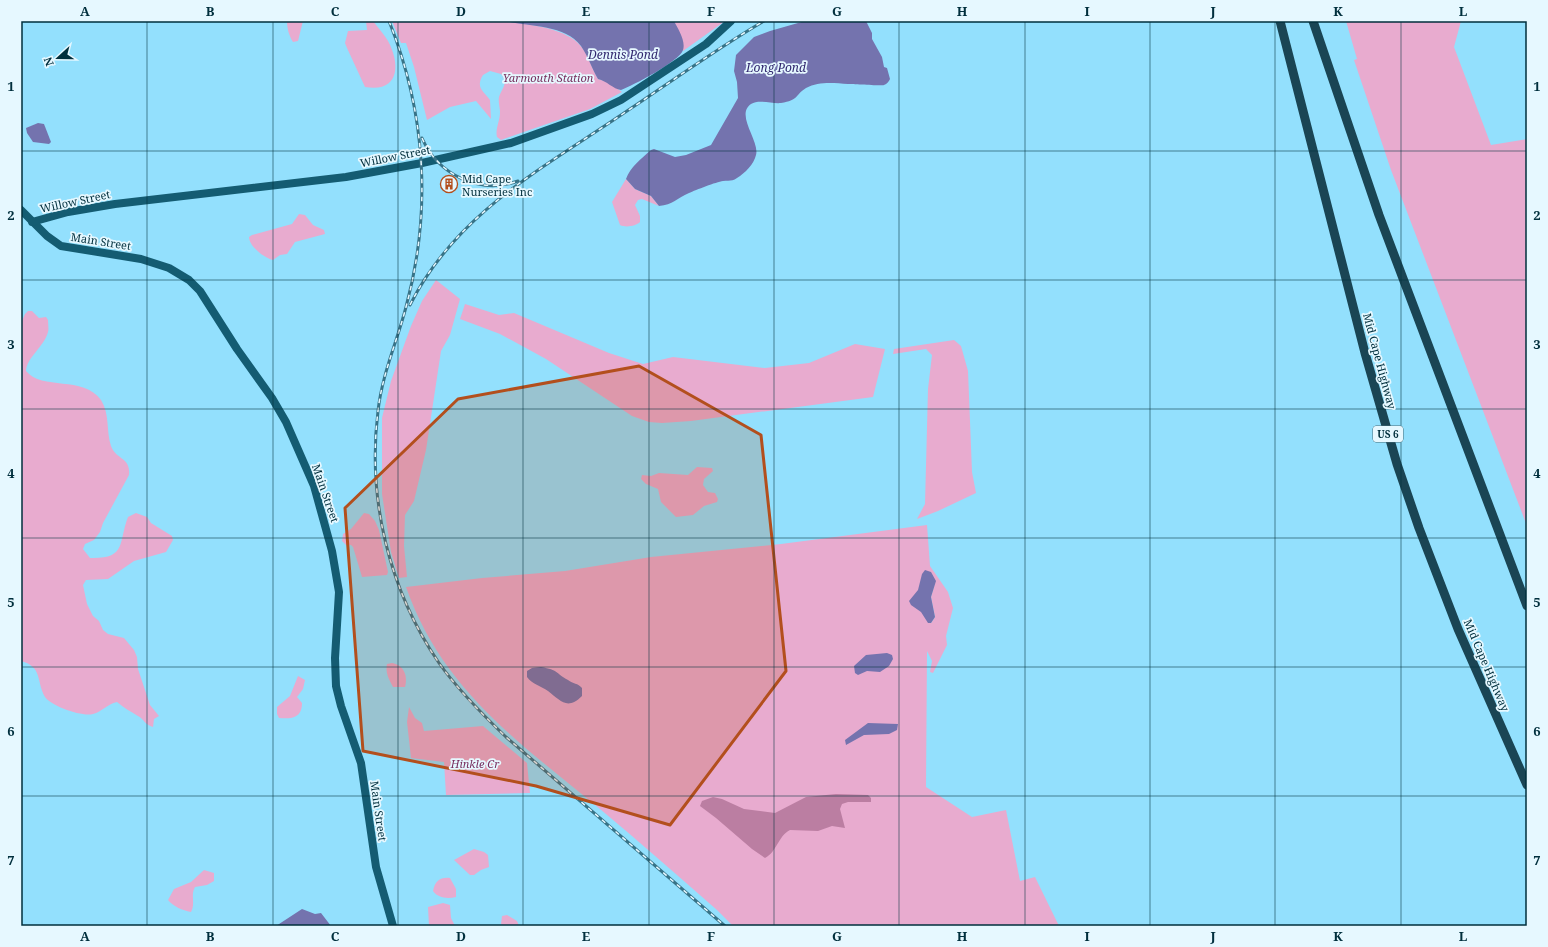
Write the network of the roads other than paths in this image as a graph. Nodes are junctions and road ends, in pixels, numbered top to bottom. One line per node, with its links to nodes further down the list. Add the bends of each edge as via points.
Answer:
1 (731, 21): 5 (main road, Willow Street, via 702,47 621,100 592,114 511,143 359,175 115,204 68,212)
2 (1280, 21): 7 (highway, Mid Cape Highway / US 6, via 1365,353 1397,464 1458,629)
3 (1313, 21): 6 (highway, via 1390,246)
4 (21, 210): 5 (main road, Main Street)
5 (32, 222): 8 (main road, Main Street, via 62,246 141,259 168,268 189,280 200,291 286,422 315,491 332,551 339,592 336,686 361,763 376,868)
6 (1527, 606)
7 (1527, 785)
8 (393, 926)

